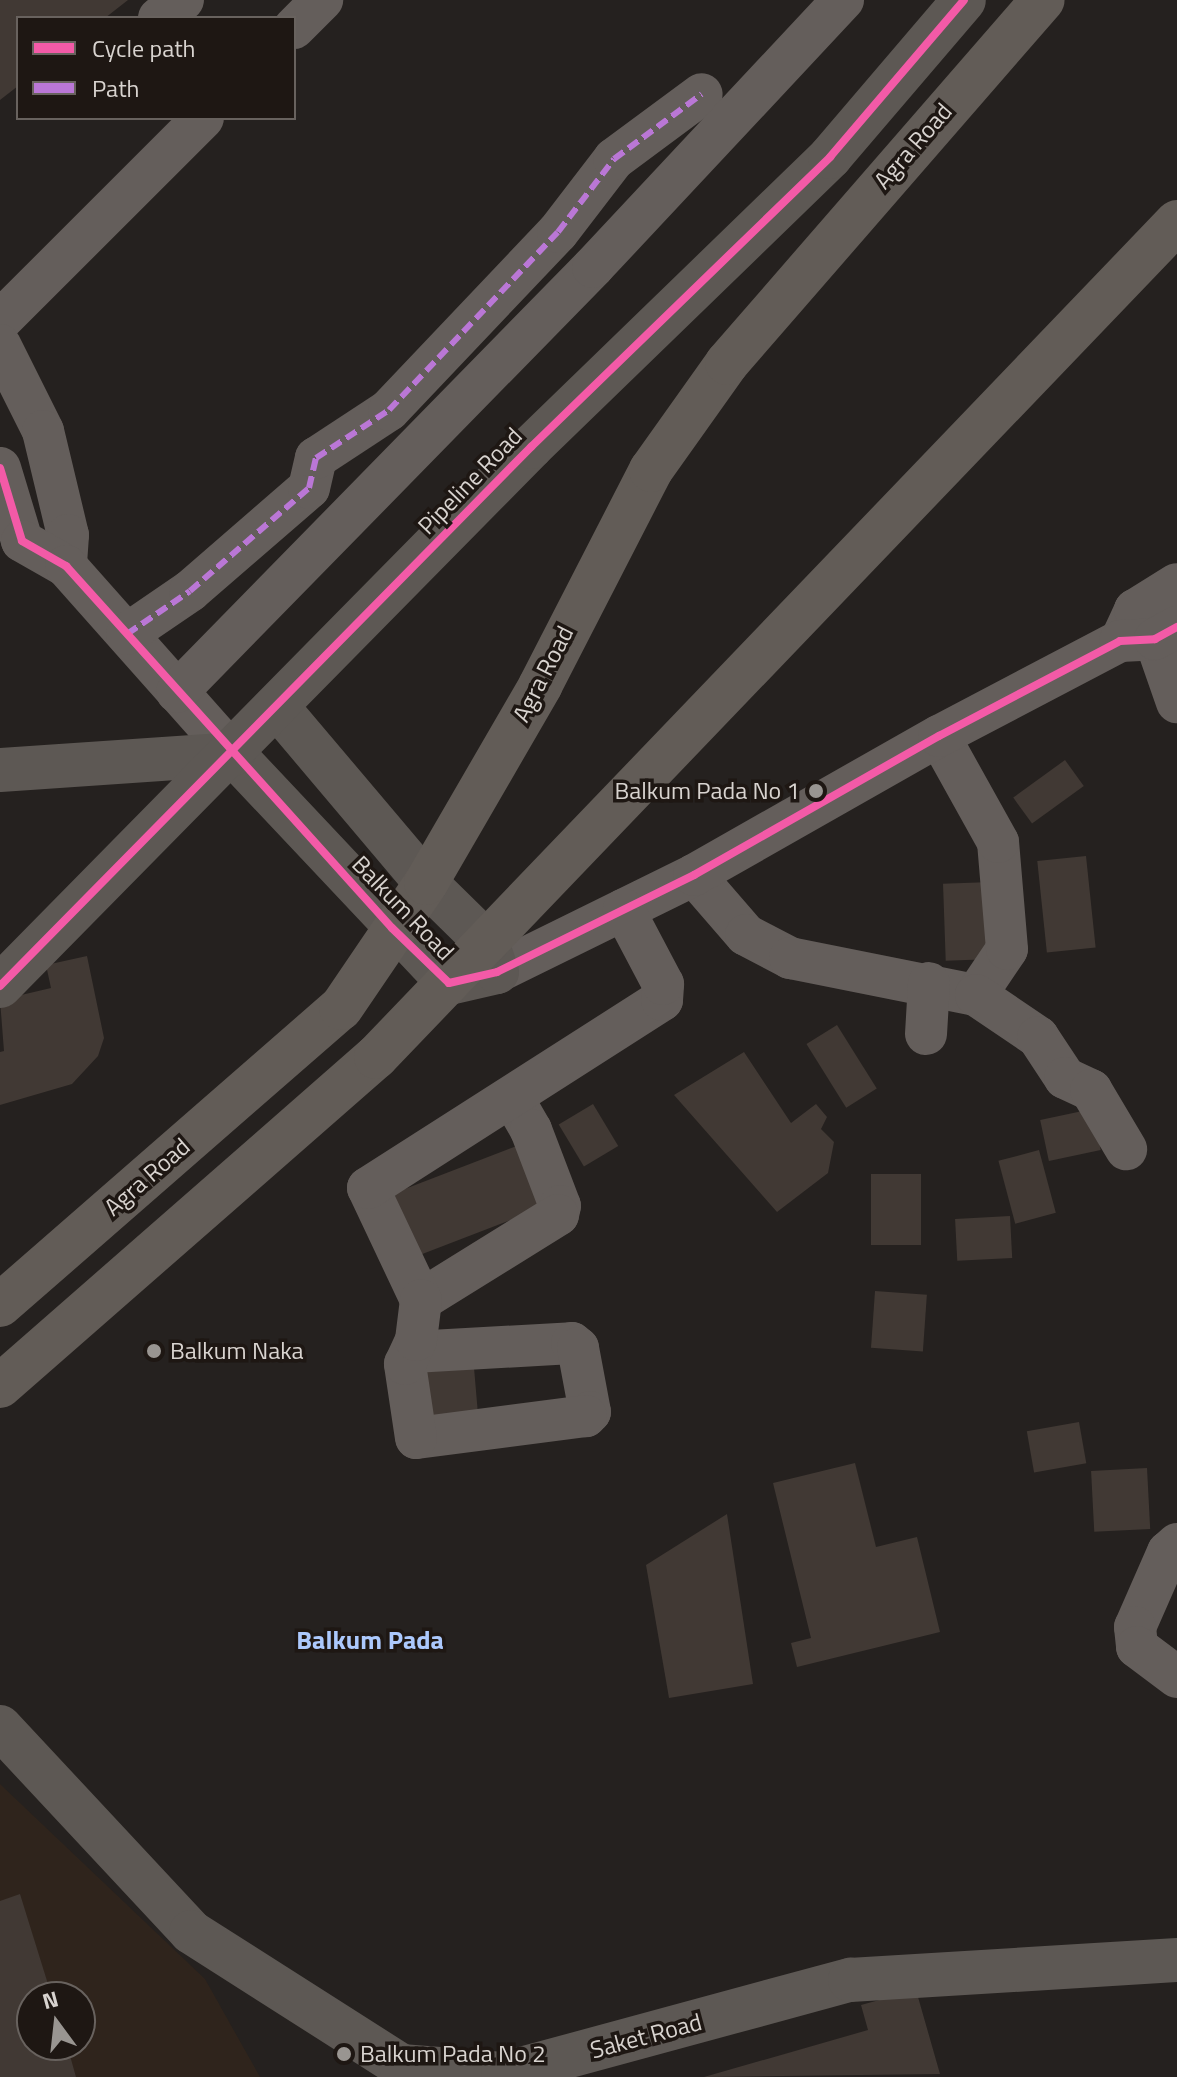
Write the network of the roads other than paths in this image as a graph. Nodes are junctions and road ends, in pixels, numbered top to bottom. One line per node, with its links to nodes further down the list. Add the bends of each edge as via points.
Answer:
1 (183, 0): 6 (street)
2 (322, 0): 7 (street)
3 (964, 0): 21 (street, Pipeline Road, via 830,157 531,447)
4 (1042, 0): 26 (highway, Agra Road, via 727,363 651,470 540,686)
5 (825, 6): 19 (street, via 593,267)
6 (162, 16)
7 (296, 26)
8 (702, 94): 18 (street, via 614,159 558,232 389,410 316,458 309,488 190,591)
9 (201, 120): 11 (street)
10 (1177, 222): 29 (highway)
11 (0, 321)
12 (0, 345): 13 (street, via 43,431)
13 (48, 455): 14 (street); 15 (street, via 68,535)
14 (0, 469): 15 (street, via 22,541)
15 (66, 566): 18 (street)
16 (1177, 584): 17 (street)
17 (1147, 629): 20 (street); 22 (street)
18 (127, 634): 19 (street)
19 (177, 692): 23 (street)
20 (1177, 702)
21 (278, 708): 23 (street, Pipeline Road); 26 (street)
22 (939, 736): 25 (street); 33 (street, via 998,842 1007,949)
23 (233, 754): 24 (street); 28 (street, Balkum Road); 32 (street, Pipeline Road)
24 (0, 770)
25 (694, 875): 27 (street); 31 (street, via 746,935 790,958)
26 (426, 883): 28 (highway, Agra Road); 29 (street)
27 (624, 910): 29 (street); 35 (street, via 663,984 662,1000)
28 (392, 928): 30 (street, Balkum Road); 38 (highway, Agra Road, via 341,1008)
29 (492, 958): 30 (highway)
30 (449, 983): 40 (highway, via 376,1057)
31 (929, 983): 33 (street); 34 (street)
32 (0, 986)
33 (976, 995): 36 (street, via 1038,1037 1065,1078 1091,1090)
34 (926, 1034)
35 (512, 1097): 37 (street, via 536,1142 560,1206 558,1215); 37 (street, via 368,1188)
36 (1126, 1149)
37 (421, 1300): 39 (street)
38 (0, 1305)
39 (413, 1352)
40 (0, 1386)
41 (1177, 1544): 42 (street, via 1168,1552 1135,1627 1137,1647)
42 (1177, 1677)
43 (0, 1727): 45 (street, Saket Road, via 191,1932 401,2066)
44 (1177, 1960): 45 (street, Saket Road, via 850,1980)
45 (504, 2076)

